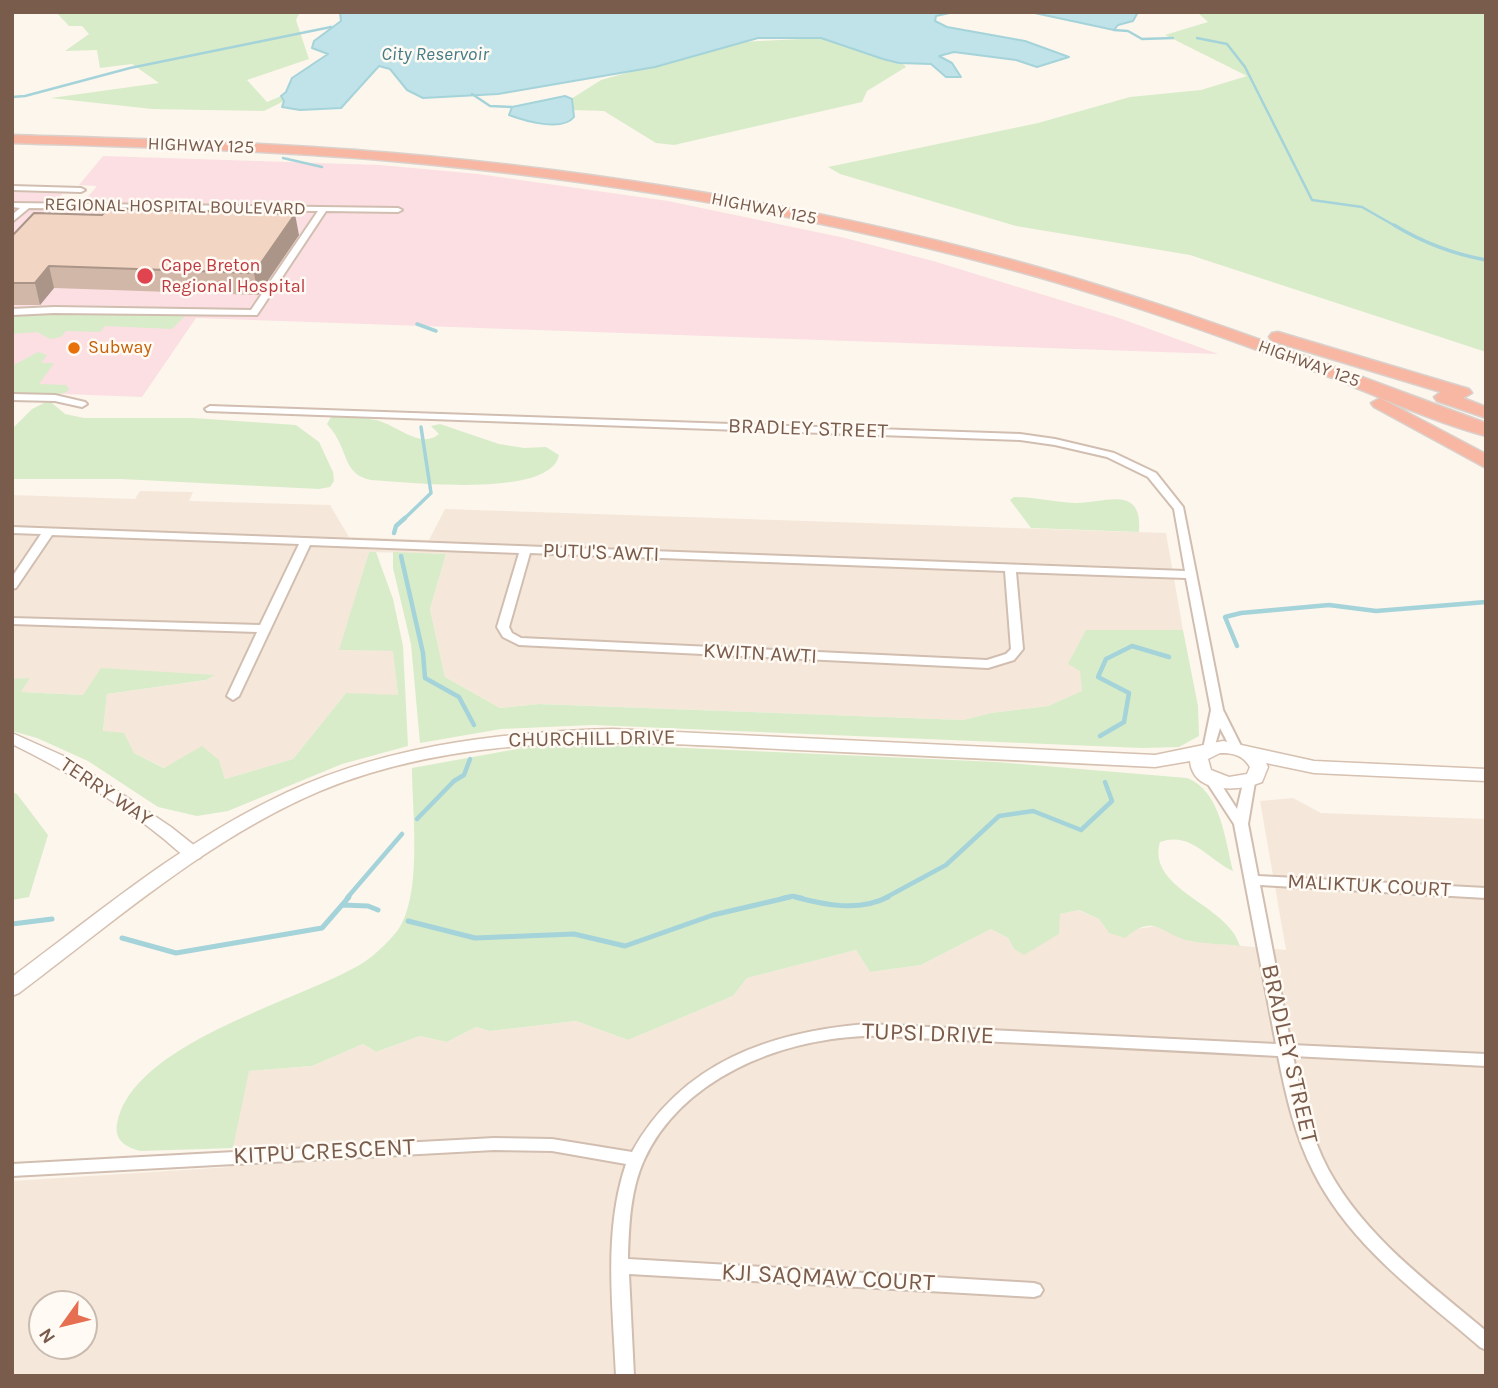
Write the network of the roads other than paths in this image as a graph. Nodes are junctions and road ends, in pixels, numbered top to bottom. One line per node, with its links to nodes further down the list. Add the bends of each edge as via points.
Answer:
1 (38, 125): 3 (highway)
2 (12, 130): 3 (highway, HIGHWAY 125)
3 (167, 135): 14 (highway, HIGHWAY 125, via 490,159 720,190 964,242 1100,280)
4 (12, 139): 6 (highway, HIGHWAY 125)
5 (12, 147): 6 (highway)
6 (284, 150): 15 (highway, HIGHWAY 125, via 569,177 777,211 1010,265)
7 (12, 188): 8 (street)
8 (81, 190)
9 (17, 204): 10 (street, REGIONAL HOSPITAL BOULEVARD); 12 (street, REGIONAL HOSPITAL BOULEVARD)
10 (324, 209): 11 (street, REGIONAL HOSPITAL BOULEVARD); 13 (street, REGIONAL HOSPITAL BOULEVARD, via 254,313)
11 (398, 210)
12 (12, 220)
13 (12, 312)
14 (1251, 330): 17 (highway); 20 (highway, HIGHWAY 125)
15 (1231, 335): 21 (highway, HIGHWAY 125); 22 (highway, via 1371,398)
16 (12, 397): 18 (street)
17 (1486, 400)
18 (82, 404)
19 (210, 409): 28 (street, BRADLEY STREET, via 1020,437 1055,442 1110,455 1152,475 1179,509)
20 (1486, 413)
21 (1486, 430)
22 (1486, 463)
23 (12, 530): 24 (street, PUTU'S AWTI)
24 (49, 531): 25 (street, PUTU'S AWTI); 29 (street)
25 (306, 541): 26 (street, PUTU'S AWTI); 31 (street)
26 (525, 550): 27 (street, PUTU'S AWTI); 27 (street, KWITN AWTI, via 503,627 519,641 974,663 1004,660 1017,649)
27 (1010, 569): 28 (street, PUTU'S AWTI)
28 (1189, 575): 33 (street, BRADLEY STREET)
29 (12, 586)
30 (12, 621): 31 (street)
31 (265, 629): 32 (street)
32 (233, 696)
33 (1217, 710): 35 (street, BRADLEY STREET); 37 (street, BRADLEY STREET)
34 (12, 738): 41 (street, TERRY WAY, via 61,762)
35 (1206, 751): 36 (main road, CHURCHILL DRIVE); 37 (main road, CHURCHILL DRIVE); 39 (main road, via 1198,764)
36 (1155, 761): 39 (main road, CHURCHILL DRIVE); 41 (main road, CHURCHILL DRIVE, via 638,736 502,739 411,755 328,782 275,805)
37 (1249, 765): 38 (main road); 39 (main road, CHURCHILL DRIVE, via 1229,784); 40 (street, BRADLEY STREET)
38 (1486, 775)
39 (1208, 776): 40 (street, BRADLEY STREET)
40 (1241, 824): 42 (street, BRADLEY STREET)
41 (194, 854): 44 (main road, CHURCHILL DRIVE)
42 (1252, 880): 43 (street, MALIKTUK COURT); 45 (street, BRADLEY STREET)
43 (1486, 893)
44 (12, 988)
45 (1285, 1050): 46 (street, TUPSI DRIVE); 47 (street, TUPSI DRIVE, via 891,1031 817,1035 757,1052 713,1075 668,1114); 51 (street, BRADLEY STREET, via 1309,1147 1335,1194 1380,1248)
46 (1486, 1060)
47 (635, 1159): 48 (street, KITPU CRESCENT, via 552,1145 494,1144); 49 (street, TUPSI DRIVE, via 624,1203)
48 (12, 1170)
49 (622, 1266): 50 (street, KJI SAQMAW COURT); 52 (street, TUPSI DRIVE)
50 (1034, 1290)
51 (1486, 1342)
52 (625, 1376)

